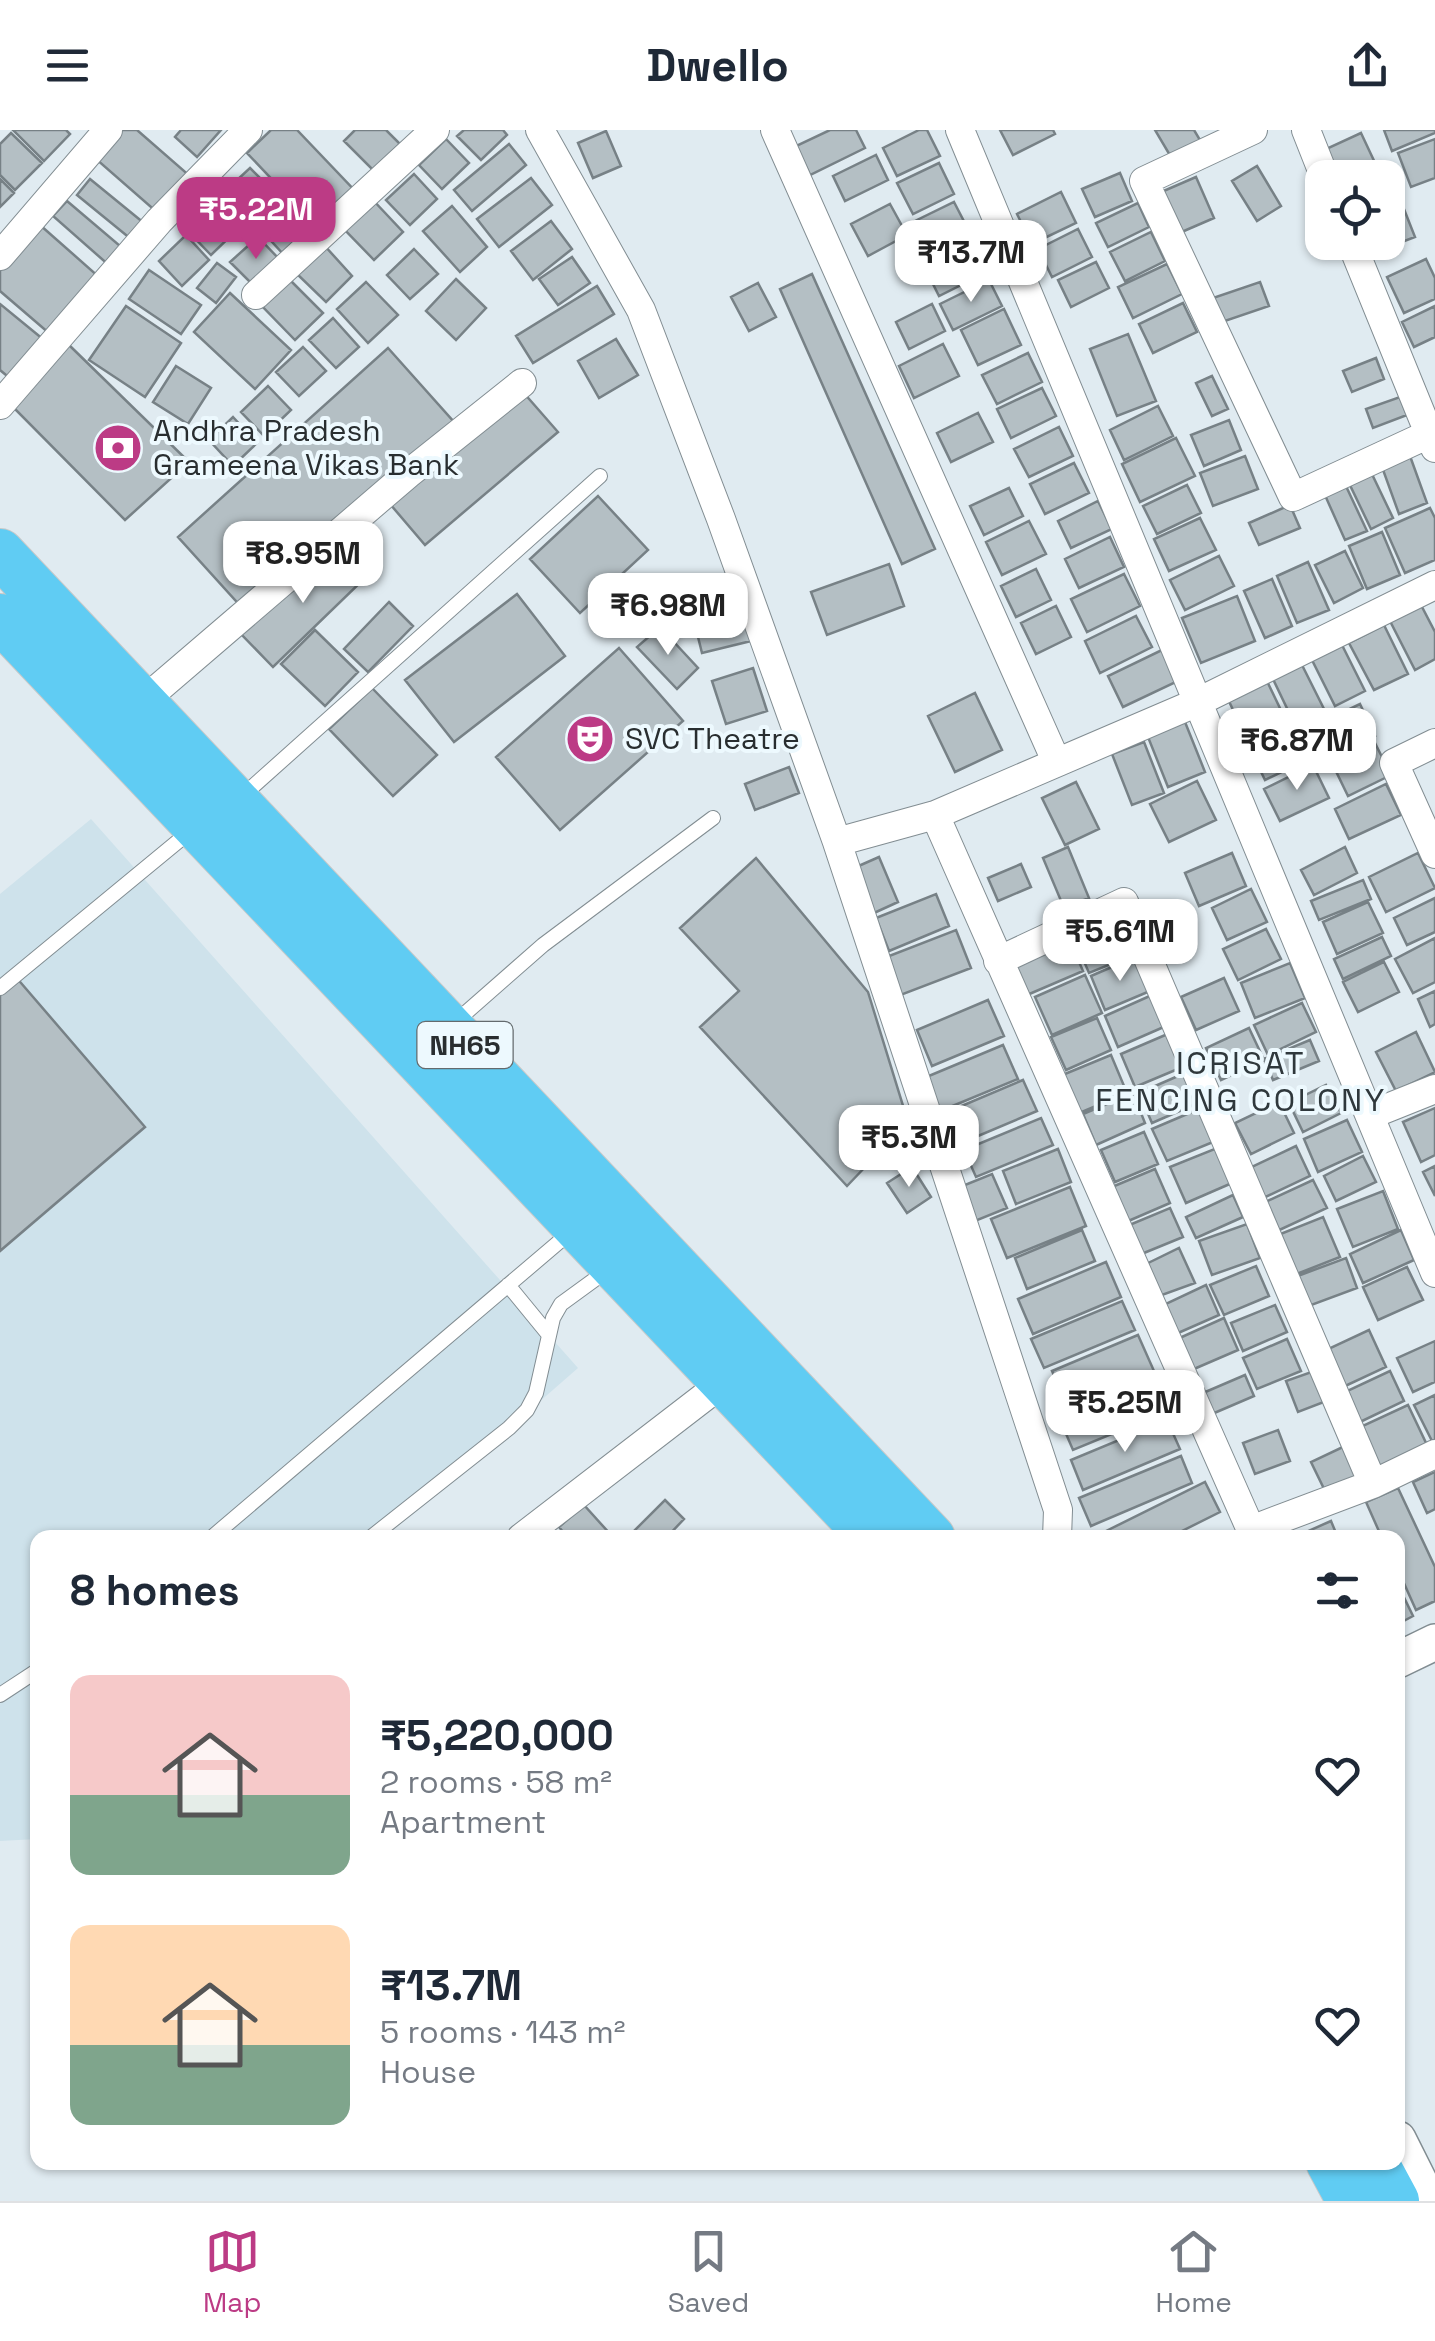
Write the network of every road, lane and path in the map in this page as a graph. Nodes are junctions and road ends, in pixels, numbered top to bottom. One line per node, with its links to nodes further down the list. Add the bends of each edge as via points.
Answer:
1 (108, 130): 10 (street)
2 (248, 130): 14 (street, via 159,221)
3 (435, 130): 12 (street)
4 (540, 130): 27 (street, via 641,310)
5 (775, 130): 23 (street)
6 (960, 130): 21 (street)
7 (1253, 130): 15 (street, via 1144,181 1292,497)
8 (1306, 130): 9 (street)
9 (1318, 160)
10 (0, 256)
11 (1358, 260): 15 (street)
12 (256, 296)
13 (522, 382): 20 (street)
14 (0, 405)
15 (1432, 441)
16 (600, 476): 24 (lane)
17 (0, 553): 20 (highway, NH65)
18 (1435, 585): 21 (street)
19 (0, 618): 24 (highway, NH65)
20 (141, 702): 24 (highway, NH65)
21 (1198, 702): 23 (street); 34 (street)
22 (1435, 742): 28 (street, via 1394,762)
23 (1056, 761): 25 (street)
24 (217, 814): 30 (lane); 31 (highway, NH65); 33 (highway, NH65)
25 (935, 815): 27 (street); 29 (street)
26 (713, 818): 31 (lane, via 543,944)
27 (836, 842): 48 (street, via 1058,1510)
28 (1435, 854)
29 (998, 961): 42 (street, via 1251,1530); 42 (street, via 1124,902)
30 (0, 988)
31 (449, 1028): 33 (highway, NH65)
32 (1435, 1089): 34 (street)
33 (490, 1102): 35 (highway, NH65); 47 (highway, NH65)
34 (1370, 1115): 37 (street)
35 (578, 1226): 36 (highway, NH65); 38 (lane)
36 (614, 1266): 39 (lane, via 562,1304); 40 (highway, NH65)
37 (1435, 1273)
38 (508, 1286): 39 (lane); 43 (lane)
39 (549, 1335): 44 (lane, via 527,1410)
40 (725, 1381): 45 (street); 46 (highway, NH65)
41 (1435, 1454): 42 (street)
42 (1373, 1484)
43 (220, 1530)
44 (380, 1530)
45 (541, 1530)
46 (865, 1530)
47 (923, 1530)
48 (1057, 1530)
49 (1435, 1642): 50 (street)
50 (1405, 1657)
51 (30, 1675): 52 (lane)
52 (0, 1695)
53 (1405, 2152): 58 (street)
54 (1334, 2170): 56 (highway)
55 (1378, 2170): 57 (highway)
56 (1351, 2201)
57 (1395, 2201)
58 (1430, 2201)

